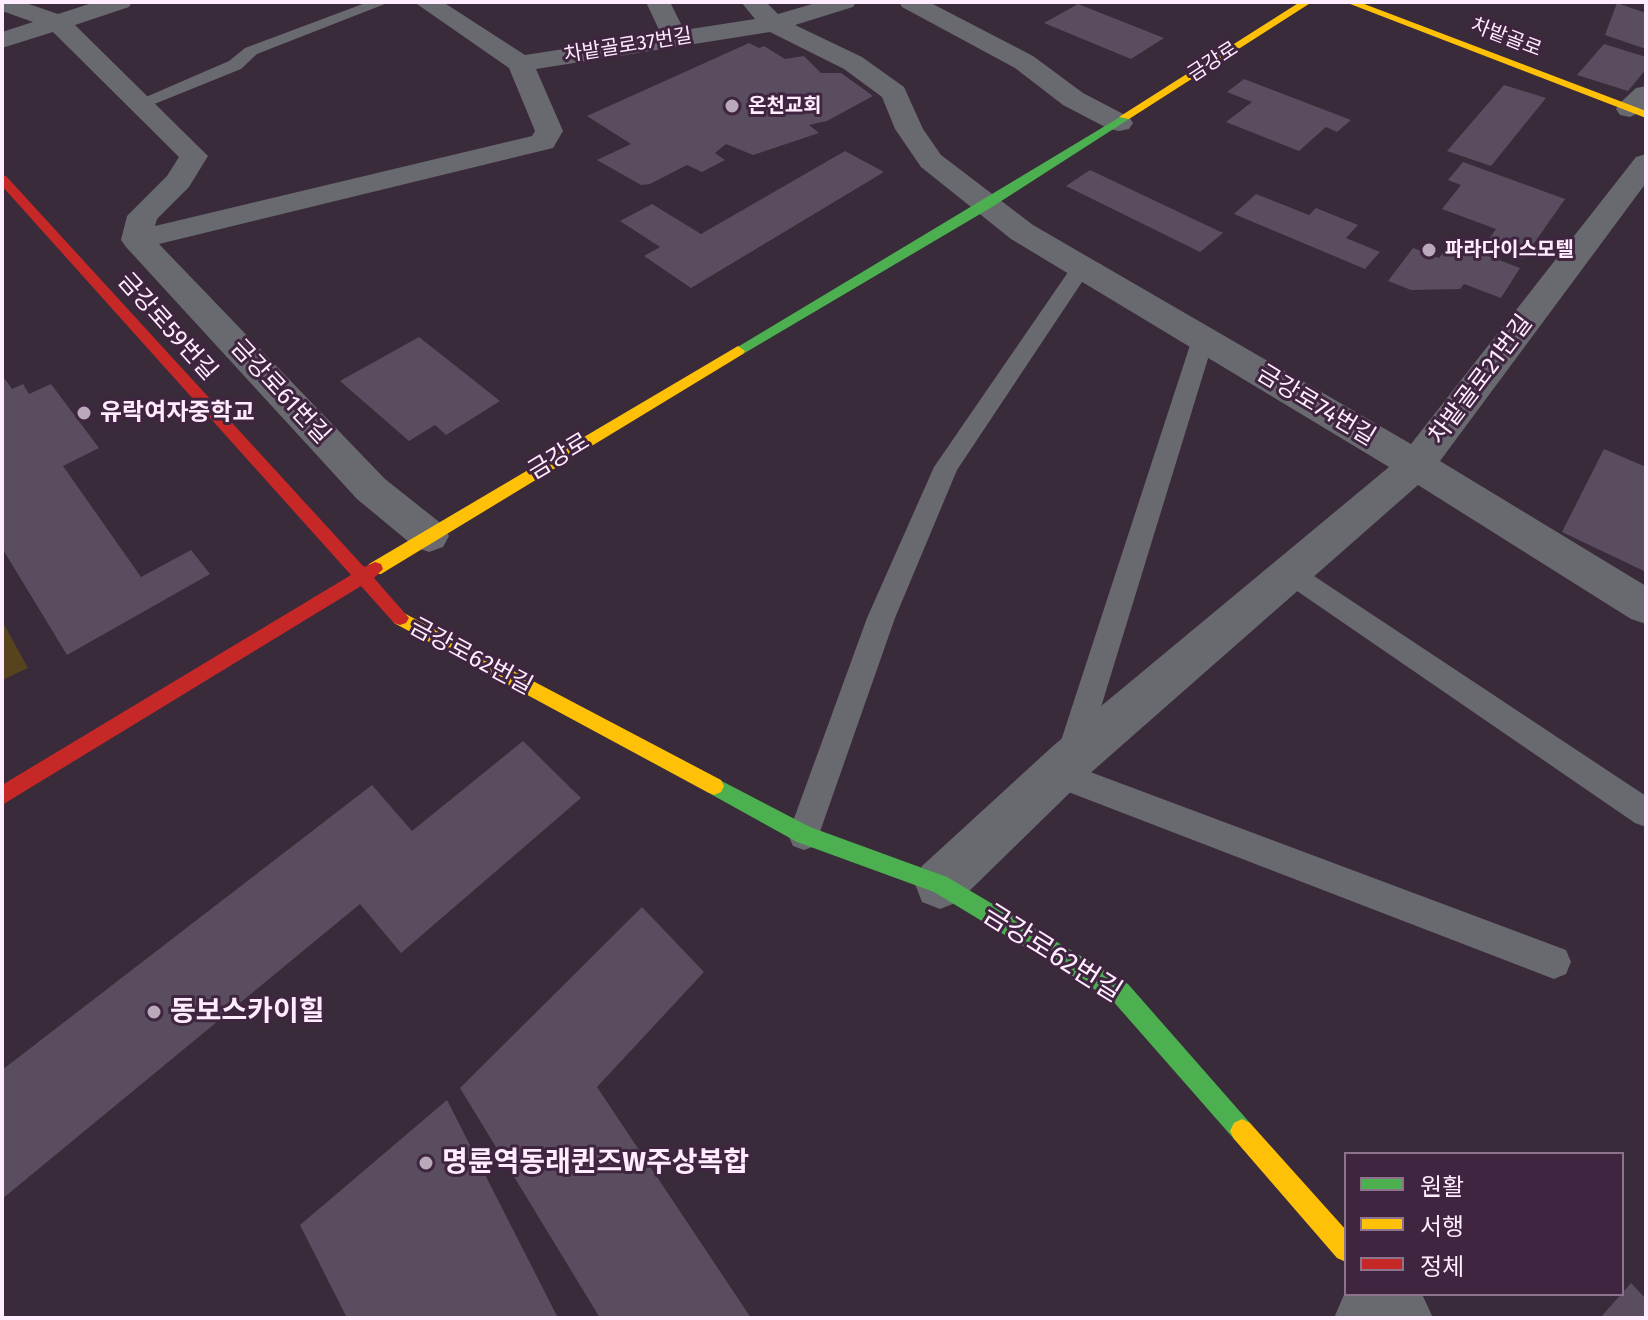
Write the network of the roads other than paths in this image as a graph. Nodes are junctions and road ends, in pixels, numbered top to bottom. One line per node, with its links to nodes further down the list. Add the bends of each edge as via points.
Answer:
1 (120, 2): 11 (street)
2 (382, 2): 16 (lane, via 251,51 235,65)
3 (426, 2): 15 (street)
4 (658, 2): 13 (street)
5 (753, 2): 12 (street)
6 (844, 2): 12 (street, 차밭골로37번길)
7 (911, 2): 18 (street, via 1024,62 1073,99)
8 (1307, 2): 18 (street, 금강로)
9 (1350, 2): 17 (street, 차밭골로)
10 (2, 3): 11 (street)
11 (58, 22): 14 (street); 16 (street)
12 (773, 24): 13 (street, 차밭골로37번길); 21 (street, 금강로74번길, via 853,63 894,93 909,129 931,161)
13 (675, 38): 15 (street, 차밭골로37번길)
14 (2, 40)
15 (520, 64): 22 (street, via 549,131 543,142)
16 (141, 103): 22 (street, via 194,156 179,181 142,216)
17 (1641, 106)
18 (1119, 123): 21 (street, 금강로)
19 (1646, 163): 25 (street, 차밭골로21번길)
20 (2, 179): 28 (street, 금강로59번길)
21 (988, 204): 23 (street, 금강로74번길, via 1022,232); 26 (street, 금강로)
22 (137, 240): 26 (street, 금강로61번길, via 371,489)
23 (1082, 267): 24 (street, 금강로74번길); 33 (lane, via 946,467 881,618)
24 (1203, 339): 25 (street, 금강로74번길); 30 (lane, 차밭골로21번길)
25 (1416, 465): 27 (street, 차밭골로21번길); 29 (street, 금강로74번길)
26 (429, 536): 28 (street, 금강로)
27 (1290, 573): 30 (street, 차밭골로21번길); 32 (lane)
28 (361, 578): 31 (street, 금강로); 33 (street, 금강로62번길, via 401,619)
29 (1646, 607)
30 (1063, 767): 34 (street, 차밭골로21번길); 35 (lane)
31 (2, 796)
32 (1646, 813)
33 (804, 835): 34 (street, 금강로62번길)
34 (940, 884): 36 (street, 금강로62번길, via 1120,992)
35 (1554, 962)
36 (1344, 1247)
37 (1364, 1296): 39 (lane)
38 (1384, 1296): 40 (street)
39 (1354, 1318)
40 (1401, 1318)

